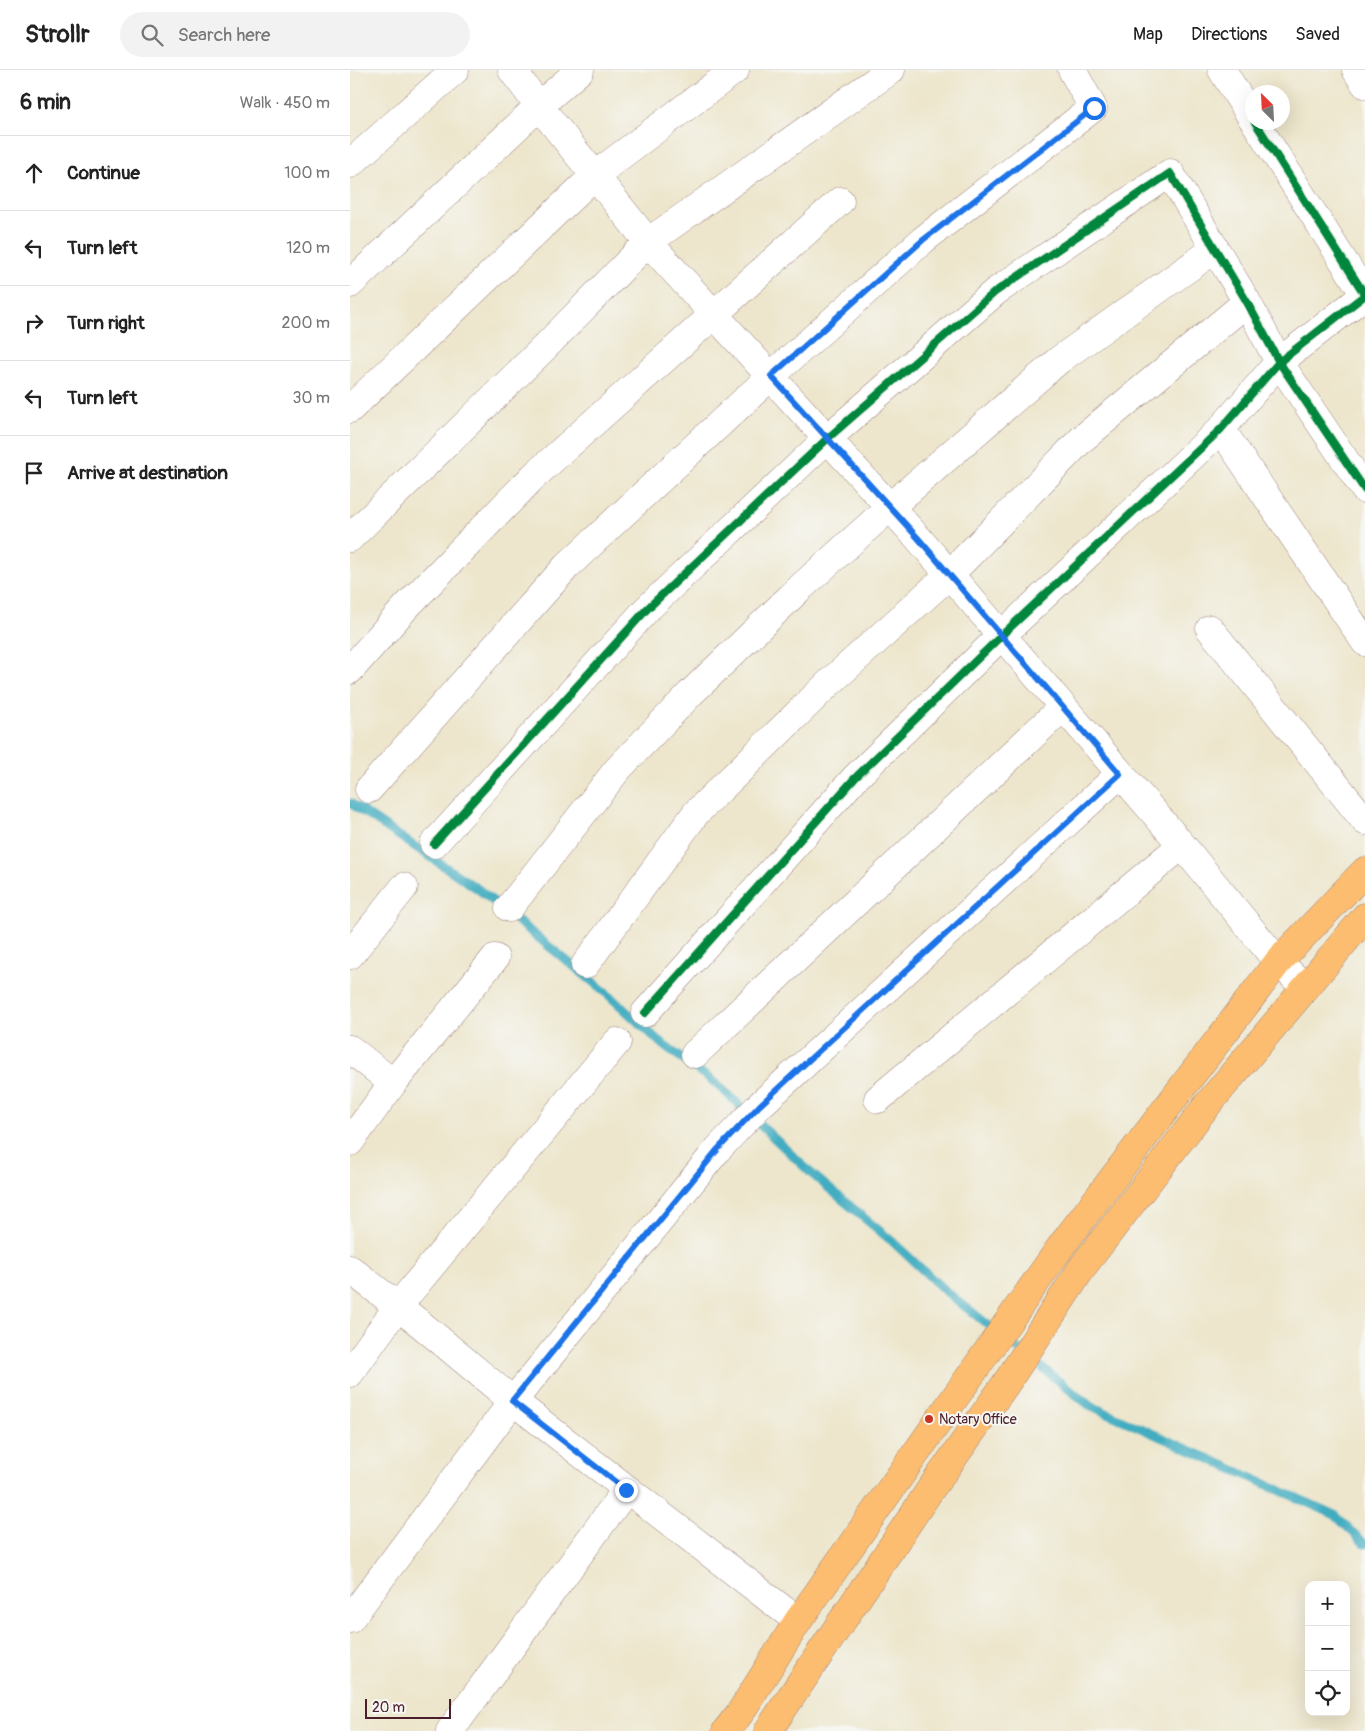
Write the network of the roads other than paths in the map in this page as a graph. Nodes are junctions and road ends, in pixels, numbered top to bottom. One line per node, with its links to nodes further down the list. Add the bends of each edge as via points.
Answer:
1 (455, 70): 13 (street)
2 (512, 70): 10 (street)
3 (580, 70): 10 (street)
4 (735, 70): 14 (street)
5 (891, 70): 16 (street)
6 (1072, 70): 22 (street, via 1094,108 923,240)
7 (1222, 70): 11 (street)
8 (1356, 70): 9 (street)
9 (1365, 84)
10 (539, 106): 14 (street); 18 (street)
11 (1245, 107)
12 (1260, 130): 21 (street, via 1365,295)
13 (350, 164)
14 (595, 175): 16 (street); 23 (street)
15 (840, 201): 20 (street)
16 (648, 242): 20 (street); 28 (street)
17 (1215, 248): 19 (street); 25 (street, via 1170,173 995,292); 27 (street, via 1059,360)
18 (350, 284)
19 (1247, 302): 21 (street); 29 (street, via 1082,439)
20 (714, 314): 22 (street); 33 (street, via 533,477 406,606)
21 (1279, 362): 24 (street); 26 (street)
22 (771, 376): 25 (street); 36 (street, via 568,566)
23 (350, 409)
24 (1221, 428): 31 (street); 32 (street)
25 (828, 438): 27 (street); 38 (street, via 647,609)
26 (1365, 490)
27 (890, 507): 29 (street); 42 (street, via 690,694 624,763)
28 (350, 538)
29 (949, 574): 31 (street); 47 (street, via 828,684 696,812)
30 (1210, 628): 37 (street)
31 (1002, 635): 34 (street); 49 (street, via 855,778)
32 (1365, 642)
33 (350, 670)
34 (1062, 707): 35 (street); 52 (street)
35 (1120, 774): 39 (street); 61 (street, via 760,1105 718,1149)
36 (368, 789)
37 (1365, 820)
38 (434, 844)
39 (1182, 845): 46 (street); 54 (street)
40 (1365, 871): 46 (main road)
41 (404, 887): 44 (street)
42 (509, 908)
43 (1365, 917): 48 (main road)
44 (350, 955)
45 (495, 958): 53 (street)
46 (1278, 962): 48 (street); 58 (main road, via 1100,1195)
47 (585, 965)
48 (1305, 987): 59 (main road, via 1190,1126 1084,1265)
49 (645, 1013)
50 (617, 1042): 57 (street)
51 (350, 1049): 53 (street)
52 (695, 1054)
53 (393, 1083): 55 (street)
54 (878, 1099)
55 (350, 1142)
56 (350, 1269): 57 (street)
57 (398, 1306): 60 (street); 61 (street)
58 (1002, 1330): 59 (main road); 64 (main road)
59 (1030, 1349): 67 (main road, via 930,1490)
60 (350, 1373)
61 (512, 1401): 62 (street); 63 (street)
62 (626, 1490): 64 (street); 65 (street)
63 (350, 1619)
64 (798, 1621): 66 (main road)
65 (450, 1731)
66 (726, 1731)
67 (768, 1731)

